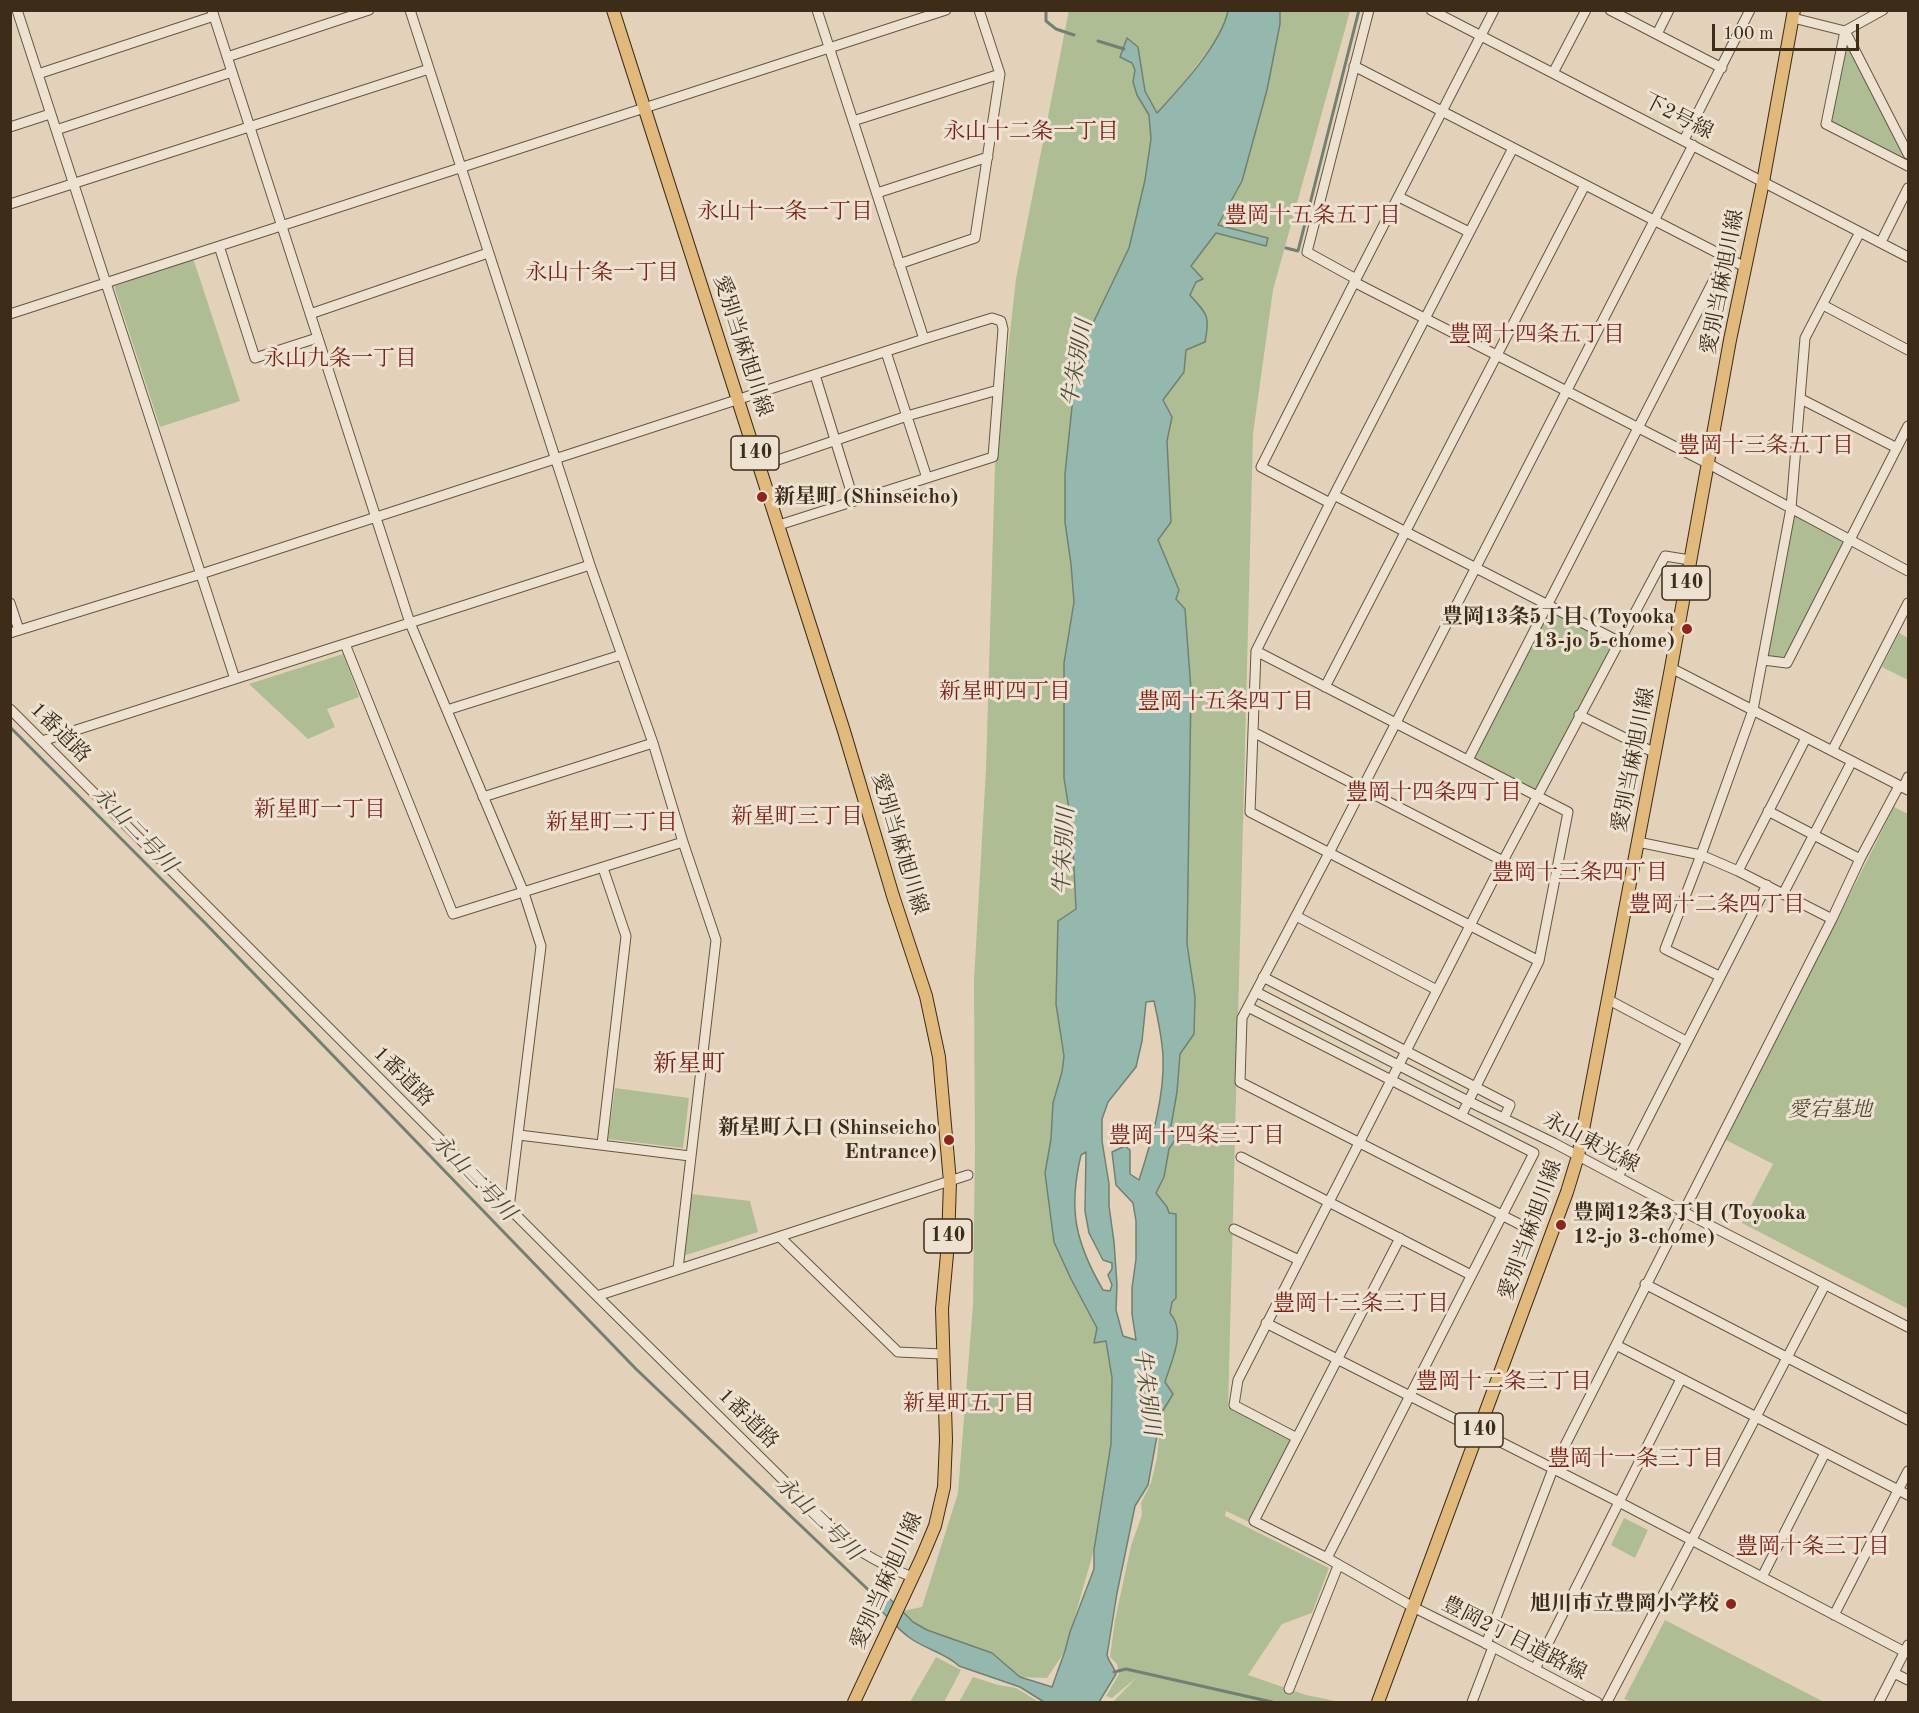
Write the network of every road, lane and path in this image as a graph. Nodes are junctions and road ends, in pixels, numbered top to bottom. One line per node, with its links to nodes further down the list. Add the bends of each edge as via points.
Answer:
1 (17, 10): 28 (street)
2 (369, 10): 22 (street)
3 (410, 10): 25 (street)
4 (614, 10): 30 (main road, 愛別当麻旭川線 / 140)
5 (817, 10): 21 (street)
6 (946, 10): 21 (street)
7 (979, 10): 29 (street)
8 (1369, 10): 23 (street)
9 (1431, 10): 20 (street, 下2号線)
10 (1494, 10): 20 (street)
11 (1586, 10): 27 (street)
12 (1610, 10): 19 (street)
13 (1669, 10): 19 (street)
14 (1750, 10): 24 (street)
15 (1883, 10): 18 (street)
16 (213, 13): 22 (street); 28 (street)
17 (1793, 14): 18 (street); 43 (main road, 愛別当麻旭川線 / 140)
18 (1845, 31): 39 (street); 41 (street, via 1826,124)
19 (1657, 34): 24 (street)
20 (1481, 36): 27 (street, 下2号線); 31 (street)
21 (829, 48): 30 (street); 33 (street)
22 (227, 57): 26 (street)
23 (1354, 66): 31 (street); 61 (street, via 1307,252)
24 (1722, 68): 37 (street)
25 (429, 69): 34 (street); 42 (street)
26 (232, 72): 34 (street); 36 (street)
27 (1552, 73): 37 (street, 下2号線)
28 (38, 74): 32 (street)
29 (1000, 74): 33 (street); 40 (street)
30 (646, 108): 42 (street); 75 (main road, 愛別当麻旭川線 / 140)
31 (1442, 112): 38 (street); 48 (street)
32 (50, 114): 35 (street); 36 (street)
33 (853, 121): 47 (street)
34 (250, 126): 44 (street); 51 (street)
35 (10, 127)
36 (56, 130): 44 (street)
37 (1688, 142): 43 (street, 下2号線); 50 (street)
38 (1513, 148): 45 (street); 52 (street)
39 (1908, 154)
40 (988, 157): 47 (street); 59 (street, via 975,238)
41 (1908, 166)
42 (461, 168): 51 (street); 56 (street)
43 (1763, 182): 53 (street, 下2号線); 60 (main road, 愛別当麻旭川線 / 140)
44 (73, 183): 49 (street); 62 (street)
45 (1585, 185): 50 (street); 71 (street)
46 (1908, 188): 54 (street)
47 (877, 193): 59 (street)
48 (1399, 197): 52 (street); 61 (street)
49 (10, 204)
50 (1654, 221): 58 (street); 74 (street)
51 (281, 226): 55 (street); 65 (street)
52 (1469, 232): 66 (street)
53 (1860, 232): 54 (street, 下2号線); 63 (street)
54 (1881, 242): 57 (street, 下2号線)
55 (219, 246): 62 (street); 67 (street, via 255,358)
56 (488, 253): 65 (street); 82 (street)
57 (1908, 256)
58 (1725, 258): 60 (street); 79 (street)
59 (899, 264): 68 (street)
60 (1745, 267): 83 (main road, 愛別当麻旭川線 / 140)
61 (1355, 280): 66 (street); 86 (street, via 1261,467)
62 (107, 283): 64 (street); 97 (street)
63 (1823, 305): 69 (street); 76 (street, via 1805,338)
64 (10, 314)
65 (310, 314): 67 (street)
66 (1426, 319): 71 (street); 86 (street)
67 (317, 338): 89 (street)
68 (924, 339): 70 (street); 73 (street, via 992,318 1001,321)
69 (1908, 350)
70 (886, 351): 72 (street); 77 (street)
71 (1496, 356): 74 (street); 91 (street)
72 (815, 375): 75 (street); 80 (street)
73 (998, 390): 77 (street); 85 (street, via 993,457)
74 (1567, 391): 79 (street); 95 (street)
75 (738, 399): 82 (street); 84 (main road, 愛別当麻旭川線 / 140)
76 (1801, 399): 81 (street); 88 (street)
77 (907, 416): 80 (street); 85 (street)
78 (1908, 426): 81 (street)
79 (1638, 428): 83 (street); 100 (street)
80 (834, 441): 84 (street); 87 (street)
81 (1897, 448): 92 (street)
82 (555, 458): 89 (street); 94 (street)
83 (1707, 463): 88 (street); 93 (main road, 愛別当麻旭川線 / 140)
84 (759, 466): 90 (main road, 愛別当麻旭川線 / 140)
85 (927, 478): 87 (street)
86 (1332, 499): 91 (street); 105 (street)
87 (854, 501): 90 (street)
88 (1791, 508): 92 (street); 107 (street)
89 (374, 517): 97 (street); 101 (street)
90 (779, 525): 171 (main road, 愛別当麻旭川線 / 140, via 926,996 939,1057)
91 (1405, 532): 95 (street); 110 (street)
92 (1850, 540): 96 (street); 107 (street, via 1787,663)
93 (1690, 560): 103 (street, via 1665,556); 108 (main road, 愛別当麻旭川線 / 140)
94 (590, 565): 101 (street); 106 (street)
95 (1475, 568): 100 (street); 115 (street)
96 (1908, 571)
97 (201, 574): 102 (street); 109 (street)
98 (10, 603): 102 (street)
99 (1908, 603): 120 (street)
100 (1547, 604): 103 (street); 122 (street)
101 (410, 623): 104 (street); 112 (street)
102 (15, 631)
103 (1618, 641): 114 (street)
104 (345, 644): 109 (street); 140 (street, via 453,914)
105 (1256, 651): 110 (street); 116 (street)
106 (621, 655): 112 (street); 119 (street)
107 (1763, 660): 113 (street)
108 (1671, 668): 113 (street); 121 (main road, 愛別当麻旭川線 / 140)
109 (235, 679): 118 (street)
110 (1326, 687): 115 (street)
111 (10, 709): 118 (street, 1番道路)
112 (447, 710): 128 (street)
113 (1753, 710): 117 (street); 134 (street)
114 (1579, 715): 121 (street); 127 (street)
115 (1396, 723): 122 (street); 125 (street)
116 (1253, 732): 125 (street); 133 (street, via 1250,812)
117 (1806, 738): 120 (street); 129 (street)
118 (42, 741): 173 (street, 1番道路)
119 (652, 743): 128 (street); 131 (street)
120 (1832, 751): 123 (street)
121 (1655, 753): 132 (main road, 愛別当麻旭川線 / 140)
122 (1468, 760): 127 (street)
123 (1852, 761): 126 (street); 130 (street)
124 (1908, 777): 126 (street)
125 (1363, 788): 133 (street); 136 (street)
126 (1903, 788): 135 (street)
127 (1538, 796): 136 (street); 145 (street, via 1568,812)
128 (483, 797): 140 (street)
129 (1768, 812): 130 (street); 138 (street)
130 (1814, 835): 135 (street); 141 (street)
131 (683, 842): 137 (street); 166 (street, via 716,940)
132 (1638, 842): 134 (street); 150 (main road, 愛別当麻旭川線 / 140)
133 (1329, 853): 142 (street); 144 (street)
134 (1701, 855): 138 (street); 146 (street, via 1665,949)
135 (1860, 859): 143 (street)
136 (1503, 861): 144 (street)
137 (603, 868): 140 (street); 165 (street, via 626,936)
138 (1738, 871): 139 (street)
139 (1767, 885): 141 (street); 146 (street)
140 (524, 892): 163 (street, via 541,946)
141 (1783, 894): 143 (street)
142 (1296, 916): 147 (street); 148 (street)
143 (1832, 919): 174 (street)
144 (1470, 926): 145 (street); 148 (street)
145 (1539, 961): 159 (street)
146 (1719, 976): 154 (street)
147 (1263, 977): 149 (street); 152 (street)
148 (1437, 990): 156 (street)
149 (1256, 992): 151 (street); 153 (street, 永山東光線)
150 (1607, 999): 154 (street); 167 (main road, 愛別当麻旭川線 / 140)
151 (1248, 1006): 155 (street); 164 (street, via 1242,1018 1240,1082)
152 (1334, 1014): 153 (street); 156 (street)
153 (1327, 1028): 155 (street); 157 (street, 永山東光線)
154 (1686, 1041): 170 (street)
155 (1320, 1043): 158 (street)
156 (1405, 1051): 157 (street); 159 (street)
157 (1398, 1065): 158 (street); 160 (street, 永山東光線)
158 (1391, 1079): 161 (street); 164 (street)
159 (1475, 1088): 160 (street); 162 (street, via 1510,1105)
160 (1468, 1101): 161 (street); 162 (street, 永山東光線)
161 (1461, 1116): 175 (street, via 1534,1153)
162 (1504, 1118): 167 (street, 永山東光線)
163 (519, 1135): 165 (street); 173 (street)
164 (1359, 1142): 172 (street); 175 (street)
165 (602, 1144): 166 (street)
166 (690, 1156): 181 (street)
167 (1578, 1156): 170 (street, 永山東光線); 196 (main road, 愛別当麻旭川線 / 140)
168 (1241, 1157): 172 (street)
169 (968, 1175): 171 (street)
170 (1618, 1177): 174 (street, 永山東光線)
171 (950, 1182): 178 (street); 189 (main road, 愛別当麻旭川線 / 140)
172 (1329, 1202): 179 (street); 180 (street)
173 (509, 1208): 185 (street, 1番道路)
174 (1682, 1211): 183 (street); 184 (street, 永山東光線)
175 (1502, 1216): 176 (street); 182 (street)
176 (1527, 1228)
177 (1234, 1229): 180 (street)
178 (780, 1237): 181 (street); 189 (street, via 898,1352)
179 (1400, 1238): 182 (street); 191 (street)
180 (1299, 1260): 186 (street)
181 (678, 1269): 185 (street)
182 (1471, 1275): 193 (street)
183 (1645, 1284): 188 (street); 190 (street)
184 (1825, 1285): 187 (street, 永山東光線); 190 (street)
185 (597, 1296): 207 (street, 1番道路, via 843,1539)
186 (1266, 1323): 191 (street); 197 (street, via 1238,1380 1234,1405)
187 (1908, 1327)
188 (1616, 1345): 192 (street); 199 (street)
189 (942, 1354): 207 (main road, 愛別当麻旭川線 / 140, via 944,1488 935,1526)
190 (1787, 1358): 194 (street); 195 (street)
191 (1339, 1359): 193 (street); 197 (street)
192 (1681, 1379): 194 (street); 203 (street)
193 (1410, 1396): 196 (street); 205 (street)
194 (1757, 1418): 198 (street); 204 (street)
195 (1908, 1420)
196 (1478, 1431): 199 (street); 209 (main road, 愛別当麻旭川線 / 140)
197 (1297, 1438): 205 (street, 豊岡2丁目道路線, via 1254,1521)
198 (1825, 1453): 201 (street); 208 (street)
199 (1553, 1469): 203 (street); 211 (street)
200 (1908, 1471): 201 (street)
201 (1898, 1490): 202 (street); 210 (street)
202 (1908, 1496)
203 (1619, 1502): 204 (street); 213 (street)
204 (1692, 1541): 208 (street); 221 (street)
205 (1327, 1558): 206 (street, 豊岡2丁目道路線)
206 (1338, 1566): 209 (street, 豊岡2丁目道路線); 216 (street)
207 (912, 1577): 217 (main road, 愛別当麻旭川線 / 140)
208 (1762, 1577): 210 (street)
209 (1413, 1607): 211 (street, 豊岡2丁目道路線); 218 (main road, 愛別当麻旭川線 / 140)
210 (1834, 1615): 212 (street)
211 (1490, 1645): 213 (street, 豊岡2丁目道路線); 219 (street)
212 (1907, 1649): 214 (street)
213 (1535, 1669): 220 (street, 豊岡2丁目道路線)
214 (1894, 1673): 215 (street); 222 (street)
215 (1908, 1680)
216 (1289, 1689)
217 (854, 1702)
218 (1378, 1702)
219 (1472, 1702)
220 (1597, 1702)
221 (1607, 1702)
222 (1879, 1702)

